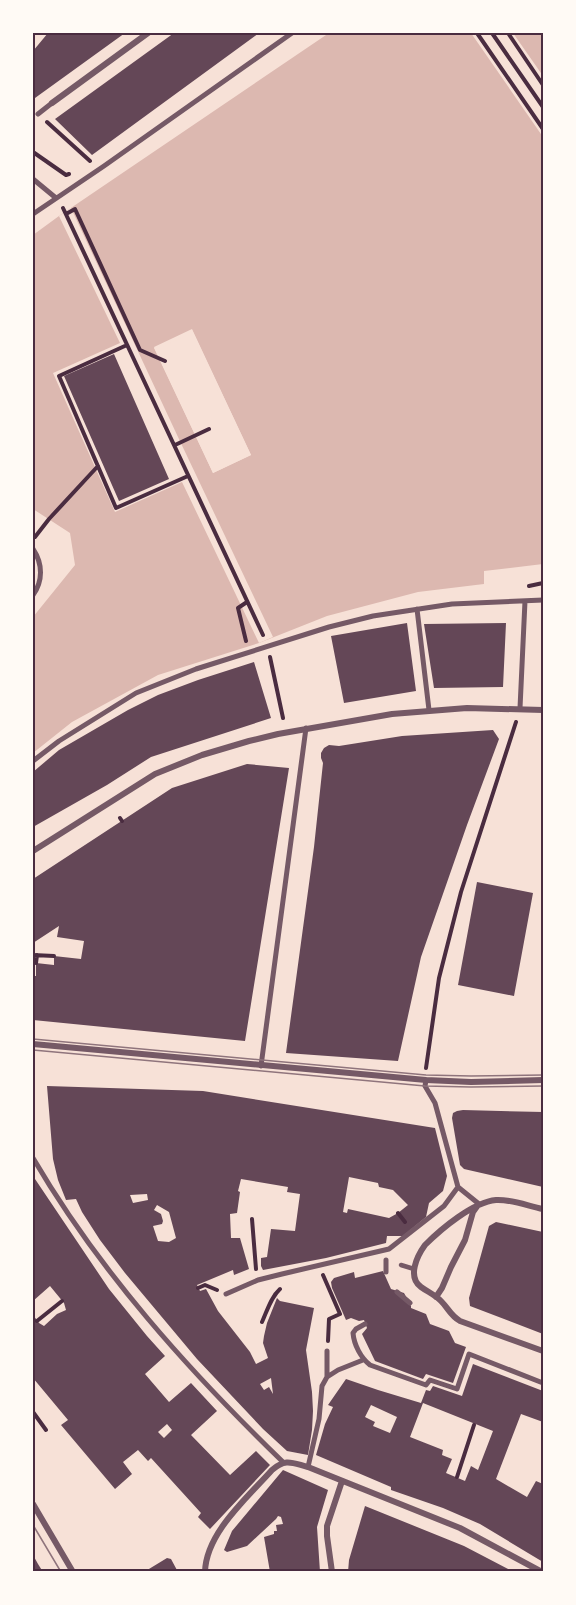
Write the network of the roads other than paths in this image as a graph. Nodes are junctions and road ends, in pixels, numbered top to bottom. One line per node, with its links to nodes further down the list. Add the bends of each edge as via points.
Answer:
1 (148, 33): 3 (street)
2 (292, 33): 6 (street)
3 (52, 103): 4 (street)
4 (38, 114)
5 (33, 179): 6 (street)
6 (56, 198): 7 (street)
7 (33, 213)
8 (33, 549): 9 (street, via 41,574)
9 (33, 596)
10 (543, 600): 11 (street)
11 (525, 601): 12 (street); 13 (street)
12 (417, 609): 14 (street); 17 (street, via 267,643 195,669 136,693)
13 (520, 708): 14 (street); 15 (street)
14 (429, 710): 16 (street)
15 (543, 710)
16 (306, 728): 18 (street, via 212,752 155,774); 20 (street)
17 (33, 761)
18 (33, 851)
19 (33, 1044): 20 (street)
20 (261, 1066): 21 (street)
21 (426, 1080): 22 (street); 24 (street)
22 (543, 1080)
23 (33, 1158): 41 (street, via 106,1266 171,1346)
24 (458, 1187): 25 (street); 32 (street, via 444,1206 389,1249 258,1280)
25 (479, 1204): 26 (street, via 498,1200); 29 (street, via 425,1245); 33 (street)
26 (543, 1209)
27 (386, 1260): 30 (street)
28 (401, 1265): 29 (lane)
29 (414, 1269): 33 (street, via 417,1284)
30 (386, 1272)
31 (397, 1292): 34 (street)
32 (226, 1294)
33 (436, 1297): 37 (street, via 460,1321)
34 (410, 1303)
35 (365, 1324): 38 (street, via 352,1333)
36 (327, 1351): 39 (street)
37 (543, 1351)
38 (363, 1360): 39 (street); 40 (street, via 426,1384 430,1380 457,1389 469,1354)
39 (327, 1377): 42 (street, via 322,1386)
40 (543, 1383)
41 (283, 1462): 42 (street); 46 (street, via 225,1523 207,1554)
42 (308, 1467): 43 (street)
43 (342, 1481): 47 (street, via 327,1526); 48 (street, via 460,1528)
44 (33, 1504): 45 (street)
45 (73, 1572)
46 (205, 1572)
47 (332, 1572)
48 (542, 1572)

